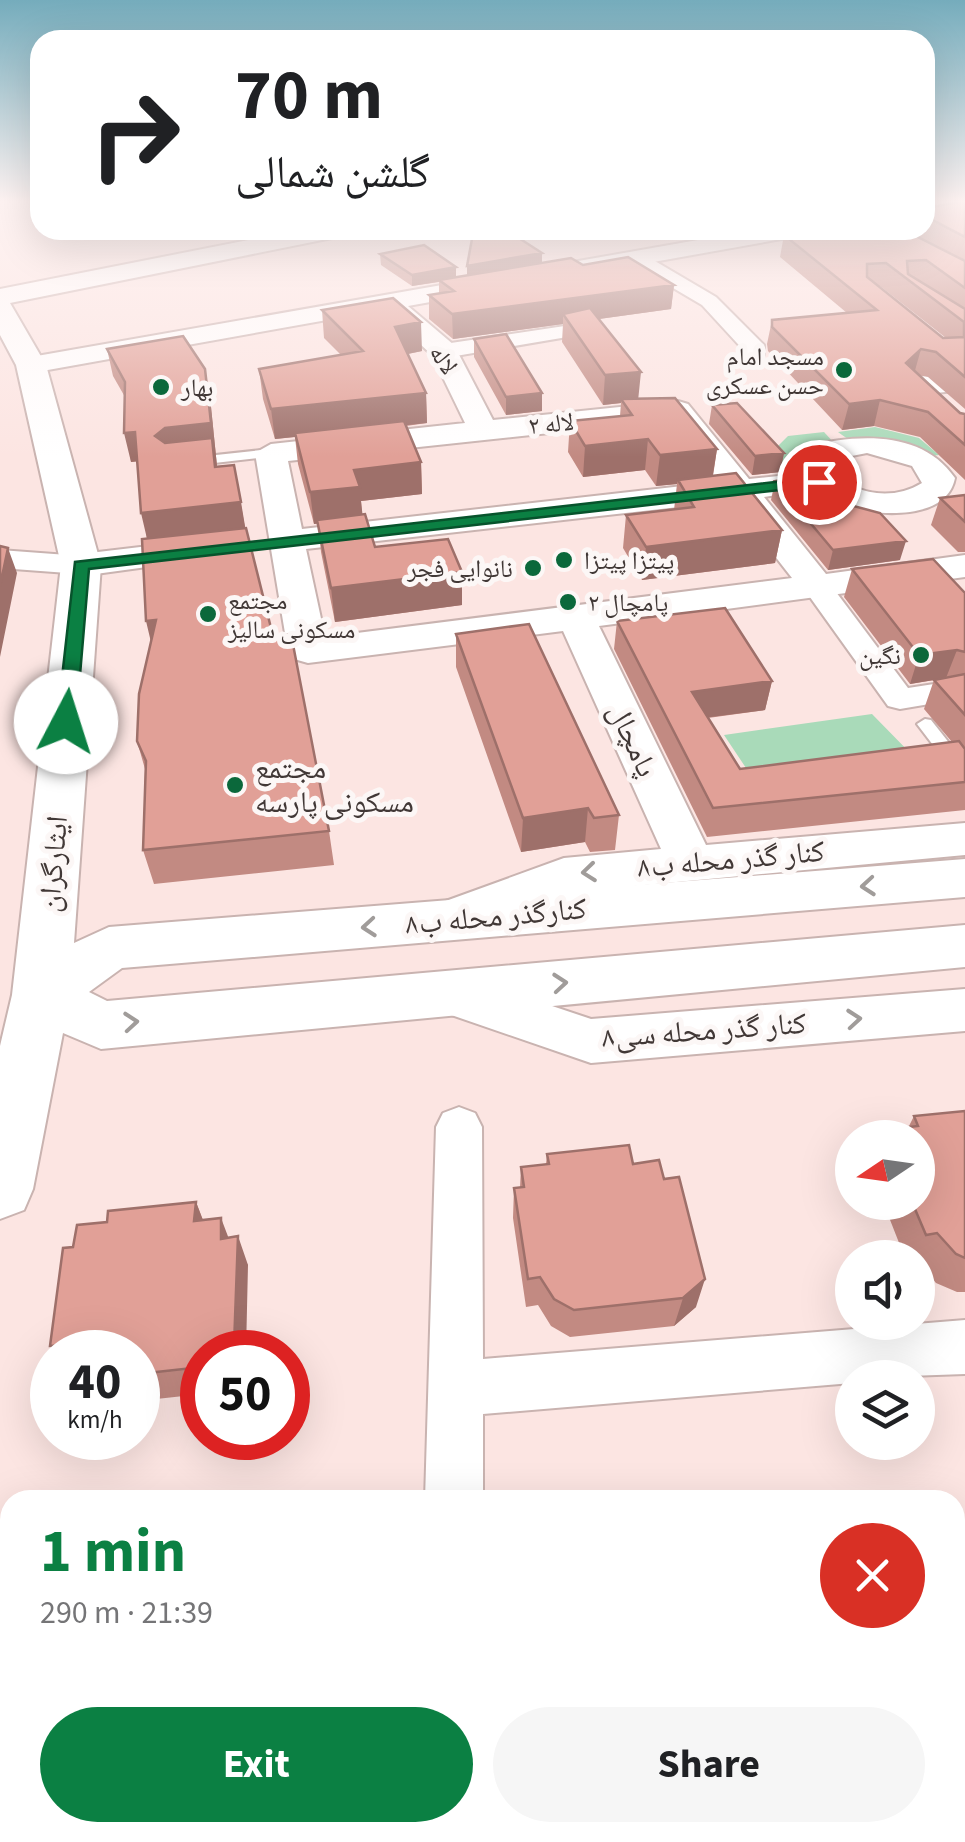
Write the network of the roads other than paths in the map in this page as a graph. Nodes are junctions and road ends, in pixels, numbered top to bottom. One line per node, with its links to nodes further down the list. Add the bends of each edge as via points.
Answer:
1 (61, 285): 4 (main road)
2 (484, 285): 5 (street)
3 (683, 285): 8 (street, via 709,300)
4 (0, 297)
5 (388, 302): 9 (street, لاله); 10 (street)
6 (0, 309): 10 (main road, ایثارگران)
7 (578, 330): 9 (street)
8 (756, 350)
9 (444, 351): 13 (street, لاله)
10 (30, 366): 21 (main road, ایثارگران)
11 (965, 381): 12 (street, via 916,386)
12 (940, 408)
13 (483, 430): 14 (street, لاله ۲); 18 (street, لاله ۲, via 678,410)
14 (271, 453): 15 (lane); 19 (street)
15 (172, 464)
16 (949, 466): 17 (street, via 937,488 912,501 850,498); 17 (street, via 888,446 848,444 811,462)
17 (819, 482): 18 (street)
18 (742, 490): 19 (street); 23 (street)
19 (286, 540): 21 (street); 24 (street, via 308,651)
20 (0, 559): 21 (street)
21 (81, 565): 34 (main road, ایثارگران)
22 (965, 566): 23 (street)
23 (816, 586): 24 (street); 25 (street, via 900,699)
24 (576, 618): 29 (street, پامچال)
25 (947, 692)
26 (925, 724): 27 (lane)
27 (965, 775)
28 (965, 839): 29 (street, کنار گذر محله ب۸)
29 (690, 861): 31 (street, کنار گذر محله ب۸, one-way to 31, via 564,875)
30 (965, 878): 31 (main road, کنارگذر محله ب۸, one-way to 31)
31 (446, 920): 34 (main road, کنارگذر محله ب۸, one-way to 34, via 108,948)
32 (965, 946): 33 (main road, one-way to 32)
33 (450, 993): 34 (main road, one-way to 33, via 100,1024); 35 (street, کنار گذر محله سی۸, one-way to 35, via 591,1041)
34 (41, 995): 37 (main road, ایثارگران)
35 (965, 1010)
36 (459, 1126): 39 (street)
37 (0, 1190)
38 (965, 1346): 39 (street)
39 (454, 1389): 40 (street)
40 (454, 1490)

